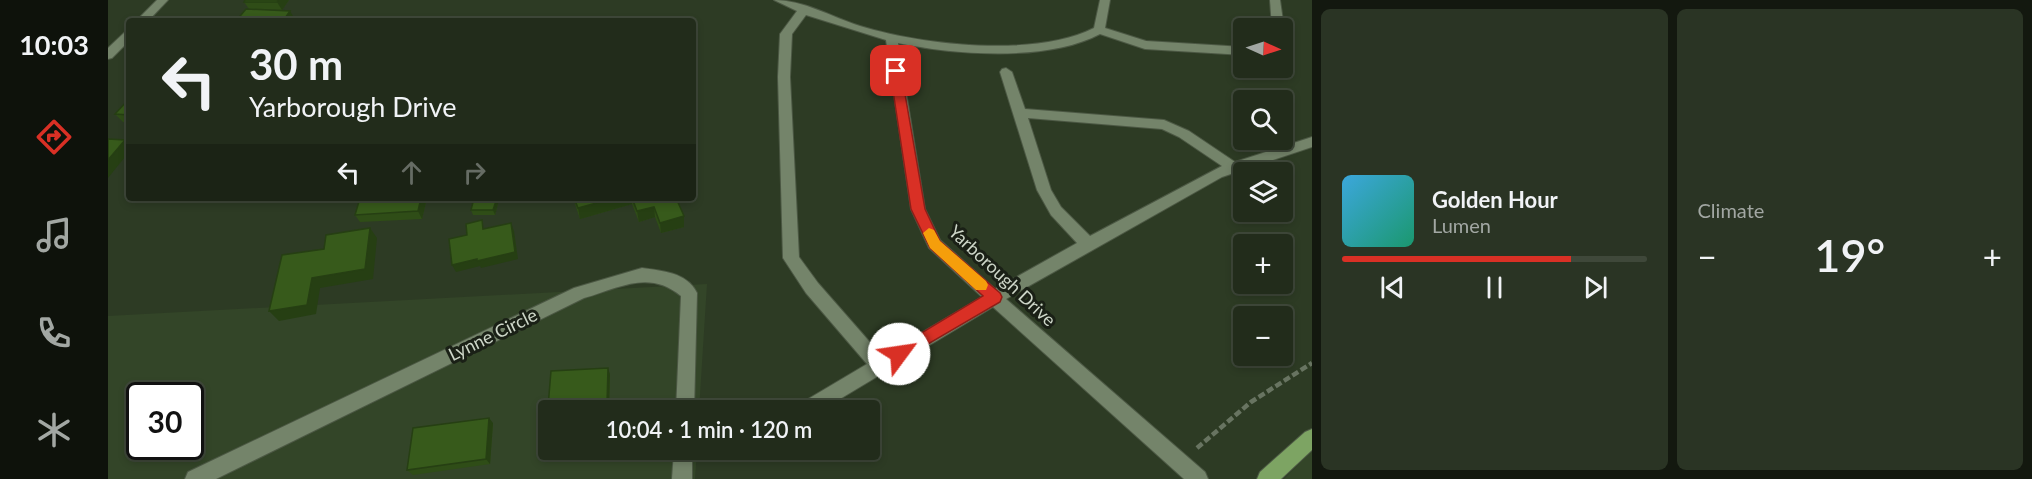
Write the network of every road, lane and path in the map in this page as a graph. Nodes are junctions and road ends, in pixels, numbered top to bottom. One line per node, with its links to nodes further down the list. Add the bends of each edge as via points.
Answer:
1 (163, 0): 6 (street)
2 (779, 0): 5 (street)
3 (1105, 0): 8 (street)
4 (1275, 0): 7 (street)
5 (804, 10): 10 (street); 22 (street, via 786,34 791,258)
6 (145, 18)
7 (1277, 18)
8 (1100, 30): 10 (street, via 1077,41 1047,46 986,48); 11 (street, via 1145,45)
9 (126, 37): 12 (street)
10 (891, 38): 20 (street, Yarborough Drive, via 918,209 934,244)
11 (1233, 50)
12 (108, 55)
13 (1006, 72): 14 (street)
14 (1020, 113): 17 (street, via 1164,125); 19 (street, via 1044,190 1056,211)
15 (1312, 142): 16 (street)
16 (1252, 162)
17 (1233, 167)
18 (1233, 168): 19 (street)
19 (1088, 243): 20 (street)
20 (994, 297): 22 (street); 27 (street, Yarborough Drive)
21 (1312, 363): 27 (path, via 1251,402)
22 (880, 366): 24 (street)
23 (685, 400): 29 (street, Lynne Circle, via 689,293 672,279 642,274 580,293)
24 (823, 400)
25 (1312, 438): 28 (main road)
26 (683, 460): 30 (street)
27 (1179, 463): 31 (street, Yarborough Drive)
28 (1270, 478)
29 (195, 479)
30 (682, 479)
31 (1198, 479)

